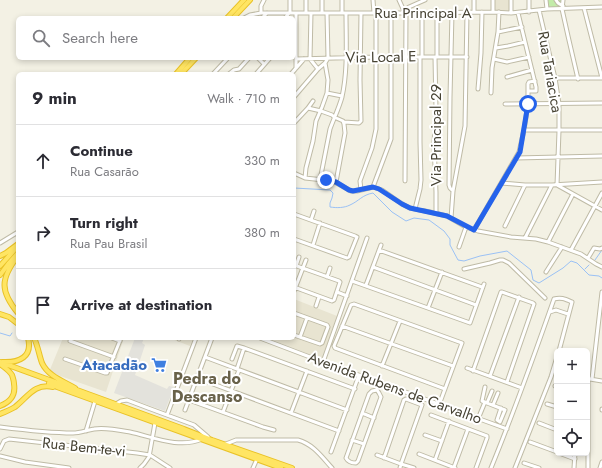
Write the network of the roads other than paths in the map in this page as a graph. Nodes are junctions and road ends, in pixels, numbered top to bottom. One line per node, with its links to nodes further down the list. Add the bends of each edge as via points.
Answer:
1 (244, 0): 48 (highway)
2 (250, 0): 49 (highway)
3 (264, 0): 32 (street)
4 (290, 0): 24 (street)
5 (306, 0): 35 (street)
6 (322, 0): 37 (street)
7 (342, 0): 39 (street)
8 (373, 0): 41 (street)
9 (399, 0): 25 (street)
10 (425, 0): 18 (street)
11 (474, 0): 27 (street)
12 (493, 0): 29 (street)
13 (511, 0): 46 (street)
14 (529, 0): 31 (street)
15 (546, 0): 22 (street)
16 (556, 0): 19 (street)
17 (563, 0): 19 (street)
18 (420, 1): 25 (street)
19 (562, 7): 21 (street, Rua Principal A); 22 (street, Rua Principal A); 93 (street)
20 (602, 7): 21 (street, Rua Principal A)
21 (584, 8): 92 (street)
22 (546, 9): 23 (street, Rua Principal A)
23 (539, 10): 31 (street, Rua Principal A); 91 (street, Rua Tariacica)
24 (290, 12): 33 (street, Rua Principal A); 34 (street, Rua Principal A); 52 (street)
25 (404, 12): 42 (street, Rua Principal A); 43 (street, Rua Principal A); 59 (street)
26 (437, 12): 43 (street, Rua Principal A); 44 (street, Rua Principal A); 61 (street, Via Principal 29)
27 (474, 12): 28 (street, Rua Principal A); 45 (street, Rua Principal A)
28 (482, 12): 29 (street, Rua Principal A); 95 (street)
29 (493, 12): 30 (street, Rua Principal A)
30 (500, 12): 46 (street, Rua Principal A); 54 (street)
31 (529, 12): 47 (street, Rua Principal A)
32 (261, 13): 33 (street, Rua Principal A); 50 (street, Rua Principal A)
33 (267, 13): 51 (street)
34 (296, 13): 35 (street, Rua Principal A); 68 (street)
35 (306, 13): 36 (street, Rua Principal A)
36 (311, 13): 37 (street, Rua Principal A); 70 (street)
37 (322, 13): 38 (street, Rua Principal A)
38 (327, 13): 39 (street, Rua Principal A); 65 (street)
39 (344, 13): 40 (street, Rua Principal A); 66 (street)
40 (361, 13): 41 (street, Rua Principal A); 67 (street)
41 (375, 13): 42 (street, Rua Principal A); 57 (street)
42 (391, 13): 58 (street)
43 (422, 13): 60 (street)
44 (452, 13): 45 (street, Rua Principal A); 62 (street)
45 (467, 13): 63 (street)
46 (511, 13): 47 (street, Rua Principal A)
47 (518, 13): 53 (street)
48 (229, 16)
49 (235, 16)
50 (248, 16)
51 (264, 16)
52 (287, 16)
53 (522, 27): 54 (street); 55 (street)
54 (498, 32): 56 (street)
55 (525, 42): 56 (street); 64 (street)
56 (496, 48): 71 (street)
57 (375, 57): 58 (street, Via Local E); 67 (street, Via Local E); 128 (street, via 376,128 360,181)
58 (391, 57): 59 (street, Via Local E); 127 (street, via 390,140)
59 (406, 57): 60 (street, Via Local E); 120 (street)
60 (421, 57): 61 (street, Via Local E); 133 (street, via 421,184)
61 (436, 57): 62 (street, Via Local E); 136 (street, Via Principal 29)
62 (451, 57): 63 (street, Via Local E); 129 (street, via 449,185)
63 (466, 57): 129 (street, via 465,126)
64 (529, 57): 71 (street, via 507,62); 83 (street)
65 (328, 58): 66 (street, Via Local E); 70 (street, Via Local E); 78 (street)
66 (346, 58): 67 (street, Via Local E); 100 (street)
67 (361, 58): 110 (street, via 361,121)
68 (296, 59): 69 (street, Via Local E); 80 (street)
69 (304, 59): 70 (street, Via Local E); 80 (street)
70 (310, 59): 81 (street)
71 (494, 59): 98 (street)
72 (188, 60): 84 (highway)
73 (194, 60): 85 (highway)
74 (226, 60): 86 (street)
75 (247, 60): 82 (street)
76 (260, 60): 79 (street)
77 (268, 60): 79 (street)
78 (325, 63): 81 (street); 97 (street)
79 (264, 64): 88 (street)
80 (296, 68): 89 (street)
81 (318, 68): 99 (street)
82 (239, 69): 87 (street)
83 (532, 70): 90 (street); 94 (street)
84 (178, 72)
85 (183, 72)
86 (215, 72)
87 (232, 72)
88 (258, 72)
89 (293, 72)
90 (508, 77)
91 (555, 78): 93 (street); 105 (street, Rua Tariacica)
92 (602, 78): 93 (street)
93 (578, 79)
94 (535, 81): 96 (street, via 528,83); 96 (street, via 536,91)
95 (478, 89)
96 (528, 91): 104 (street)
97 (327, 93): 100 (street); 107 (street)
98 (491, 93)
99 (296, 95)
100 (342, 96): 108 (street)
101 (313, 101): 106 (street)
102 (602, 103): 105 (street)
103 (505, 104): 104 (street)
104 (528, 104): 105 (street); 111 (street)
105 (559, 104): 113 (street, Rua Tariacica)
106 (308, 108): 107 (street); 109 (street)
107 (321, 111): 108 (street); 118 (street, via 314,126)
108 (334, 118): 110 (street); 119 (street)
109 (296, 120)
110 (344, 122): 121 (street, via 345,133)
111 (524, 130): 113 (street); 115 (street, via 521,148)
112 (602, 130): 113 (street)
113 (559, 131): 116 (street, Rua Tariacica)
114 (602, 156): 116 (street)
115 (516, 158): 116 (street); 123 (street)
116 (558, 158): 126 (street, Rua Tariacica)
117 (296, 174): 118 (street)
118 (305, 178): 119 (street)
119 (320, 180): 121 (street)
120 (405, 181)
121 (336, 182): 128 (street, via 349,190)
122 (602, 182): 126 (street)
123 (502, 183): 124 (street); 143 (street)
124 (525, 185): 125 (street); 141 (street)
125 (552, 185): 126 (street); 146 (street)
126 (558, 185): 131 (street)
127 (373, 187): 128 (street); 133 (street)
128 (361, 190)
129 (454, 190): 138 (street)
130 (602, 192): 132 (street)
131 (573, 194): 132 (street); 148 (street)
132 (595, 206): 134 (street); 159 (street)
133 (415, 209): 136 (street)
134 (602, 210)
135 (314, 211): 139 (street)
136 (436, 213): 138 (street)
137 (296, 215): 139 (street)
138 (451, 218): 142 (street)
139 (311, 220): 140 (street)
140 (320, 223): 150 (street); 156 (street, via 356,236)
141 (505, 226)
142 (466, 227): 143 (street); 154 (street)
143 (474, 230): 146 (street)
144 (16, 233): 149 (street)
145 (367, 238): 160 (street)
146 (525, 238): 148 (street)
147 (296, 240): 150 (street)
148 (548, 242): 155 (street)
149 (0, 243)
150 (312, 245): 156 (street, via 347,258)
151 (381, 245): 158 (street)
152 (16, 246): 162 (highway)
153 (16, 247): 169 (highway)
154 (459, 247)
155 (562, 247): 159 (street); 176 (street)
156 (353, 248): 160 (street)
157 (602, 248): 164 (street, via 594,248)
158 (379, 250): 170 (street); 175 (street)
159 (571, 250): 164 (street)
160 (363, 251): 179 (street)
161 (16, 255): 177 (highway)
162 (0, 256)
163 (299, 257): 167 (street)
164 (588, 258): 171 (street)
165 (16, 259): 193 (highway, via 6,274 3,289 7,300)
166 (306, 260): 172 (street)
167 (296, 263)
168 (296, 265): 172 (street)
169 (0, 266)
170 (373, 267): 181 (street); 183 (street)
171 (602, 267)
172 (302, 268): 178 (street); 180 (street)
173 (330, 268): 178 (street)
174 (464, 269): 189 (street, via 503,260)
175 (442, 272): 183 (street); 190 (street, via 483,285)
176 (546, 272)
177 (0, 276)
178 (327, 277): 184 (street, via 340,282)
179 (352, 281): 181 (street); 186 (street)
180 (296, 284)
181 (366, 285): 192 (street)
182 (296, 290): 187 (street)
183 (435, 291): 190 (street); 192 (street)
184 (337, 292): 186 (street); 187 (street, via 333,301)
185 (602, 292): 230 (street)
186 (347, 296): 221 (street)
187 (319, 297): 191 (street)
188 (519, 297): 228 (street, via 501,292); 233 (street); 238 (street, via 534,305)
189 (545, 298)
190 (476, 305): 192 (street, via 470,323)
191 (316, 306)
192 (428, 308)
193 (16, 311)
194 (550, 312): 197 (street, via 556,310); 197 (street, via 554,299 563,298 572,302); 242 (street)
195 (0, 314): 200 (highway)
196 (296, 314): 198 (street)
197 (568, 314): 215 (street)
198 (307, 318): 203 (street); 203 (street, via 327,325 328,328 321,344)
199 (400, 321): 201 (street, via 352,304); 213 (street); 223 (street, via 462,343)
200 (16, 322)
201 (342, 326): 213 (street); 222 (street, via 335,348)
202 (296, 336): 203 (street)
203 (300, 338)
204 (29, 340): 220 (highway, via 29,349 24,357 14,362)
205 (35, 340): 249 (highway, via 42,363 48,371 57,379)
206 (120, 340): 217 (street)
207 (195, 340): 268 (street)
208 (211, 340): 216 (street)
209 (266, 340): 212 (street, Avenida Rubens de Carvalho)
210 (275, 340): 212 (street)
211 (70, 341): 217 (street)
212 (274, 343): 221 (street, Avenida Rubens de Carvalho)
213 (391, 343): 222 (street); 223 (street)
214 (244, 348): 219 (street, via 237,346); 226 (street); 227 (street)
215 (559, 348)
216 (205, 357): 226 (street); 234 (street)
217 (114, 358): 218 (street, via 106,373)
218 (65, 359)
219 (232, 359)
220 (0, 362): 232 (highway); 258 (highway, via 13,376 15,388 10,401)
221 (323, 362): 231 (street, Avenida Rubens de Carvalho)
222 (382, 366): 244 (street)
223 (453, 366): 244 (street)
224 (467, 368): 228 (street)
225 (554, 368): 229 (street)
226 (238, 369): 245 (street); 248 (street)
227 (307, 371): 243 (street); 248 (street)
228 (473, 371): 233 (street)
229 (553, 372): 318 (street)
230 (590, 372)
231 (360, 375): 237 (street, Avenida Rubens de Carvalho); 243 (street)
232 (36, 376): 240 (highway); 249 (highway)
233 (490, 376): 238 (street)
234 (197, 378): 245 (street); 251 (street)
235 (590, 379): 236 (street)
236 (602, 381)
237 (379, 382): 246 (street); 256 (street, Avenida Rubens de Carvalho)
238 (507, 382): 242 (street)
239 (589, 384): 321 (street)
240 (57, 387): 252 (highway); 266 (highway, via 42,386 35,389 15,407)
241 (485, 387): 253 (street, via 481,400)
242 (522, 388): 276 (street)
243 (355, 389): 262 (street)
244 (445, 389): 256 (street)
245 (231, 390): 263 (street); 264 (street)
246 (377, 390): 265 (street, via 370,392); 269 (street, via 381,397)
247 (492, 391): 253 (street)
248 (299, 392): 262 (street); 264 (street)
249 (87, 394): 254 (highway)
250 (498, 394): 257 (street)
251 (189, 400): 261 (street); 263 (street)
252 (95, 401): 272 (highway); 279 (street)
253 (486, 402): 257 (street); 270 (street)
254 (116, 404): 268 (street, via 126,400); 284 (highway)
255 (547, 404): 259 (street)
256 (439, 405): 270 (street, Avenida Rubens de Carvalho)
257 (493, 405): 260 (street)
258 (0, 406)
259 (554, 406)
260 (501, 408)
261 (185, 410)
262 (347, 410): 280 (street)
263 (223, 412): 278 (street)
264 (291, 413): 280 (street)
265 (362, 413): 269 (street); 285 (street)
266 (0, 414)
267 (431, 414): 271 (street)
268 (167, 415): 284 (street, via 196,427)
269 (374, 418): 289 (street)
270 (478, 419): 276 (street, Avenida Rubens de Carvalho)
271 (448, 421): 275 (street); 286 (street)
272 (155, 423): 282 (street); 283 (highway)
273 (539, 423): 277 (street)
274 (0, 427): 279 (street, via 36,432)
275 (468, 429): 315 (street); 316 (street, via 488,437)
276 (507, 429): 317 (street)
277 (554, 429)
278 (274, 430)
279 (86, 431): 282 (street, via 112,430)
280 (339, 431): 292 (street)
281 (425, 435): 286 (street)
282 (153, 438): 283 (street, via 188,443); 294 (street)
283 (202, 439): 299 (highway)
284 (212, 440): 288 (highway)
285 (352, 440): 289 (street); 289 (street, via 346,458 351,463 358,462)
286 (442, 441): 301 (street)
287 (530, 442): 291 (street)
288 (226, 444): 311 (highway); 312 (street, via 236,440 298,440 315,449)
289 (364, 444)
290 (0, 449): 294 (street, Rua Bem-te-vi, via 4,441 9,439)
291 (554, 451)
292 (331, 452)
293 (419, 454): 301 (street)
294 (150, 455): 305 (street, Rua Bem-te-vi); 307 (street)
295 (0, 456): 306 (street)
296 (377, 456): 298 (street)
297 (566, 456): 300 (street)
298 (384, 458): 304 (street); 304 (street, via 406,398 422,405)
299 (257, 459): 309 (street); 310 (highway)
300 (575, 459): 320 (street)
301 (435, 460): 315 (street)
302 (602, 462): 322 (street)
303 (524, 463): 319 (street)
304 (401, 464): 313 (street); 314 (street)
305 (166, 467): 308 (street, Rua Bem-te-vi)
306 (69, 468)
307 (140, 468)
308 (170, 468)
309 (253, 468)
310 (281, 468)
311 (292, 468)
312 (332, 468)
313 (400, 468)
314 (414, 468)
315 (455, 468)
316 (476, 468)
317 (491, 468)
318 (515, 468)
319 (539, 468)
320 (574, 468)
321 (588, 468)
322 (600, 468)

